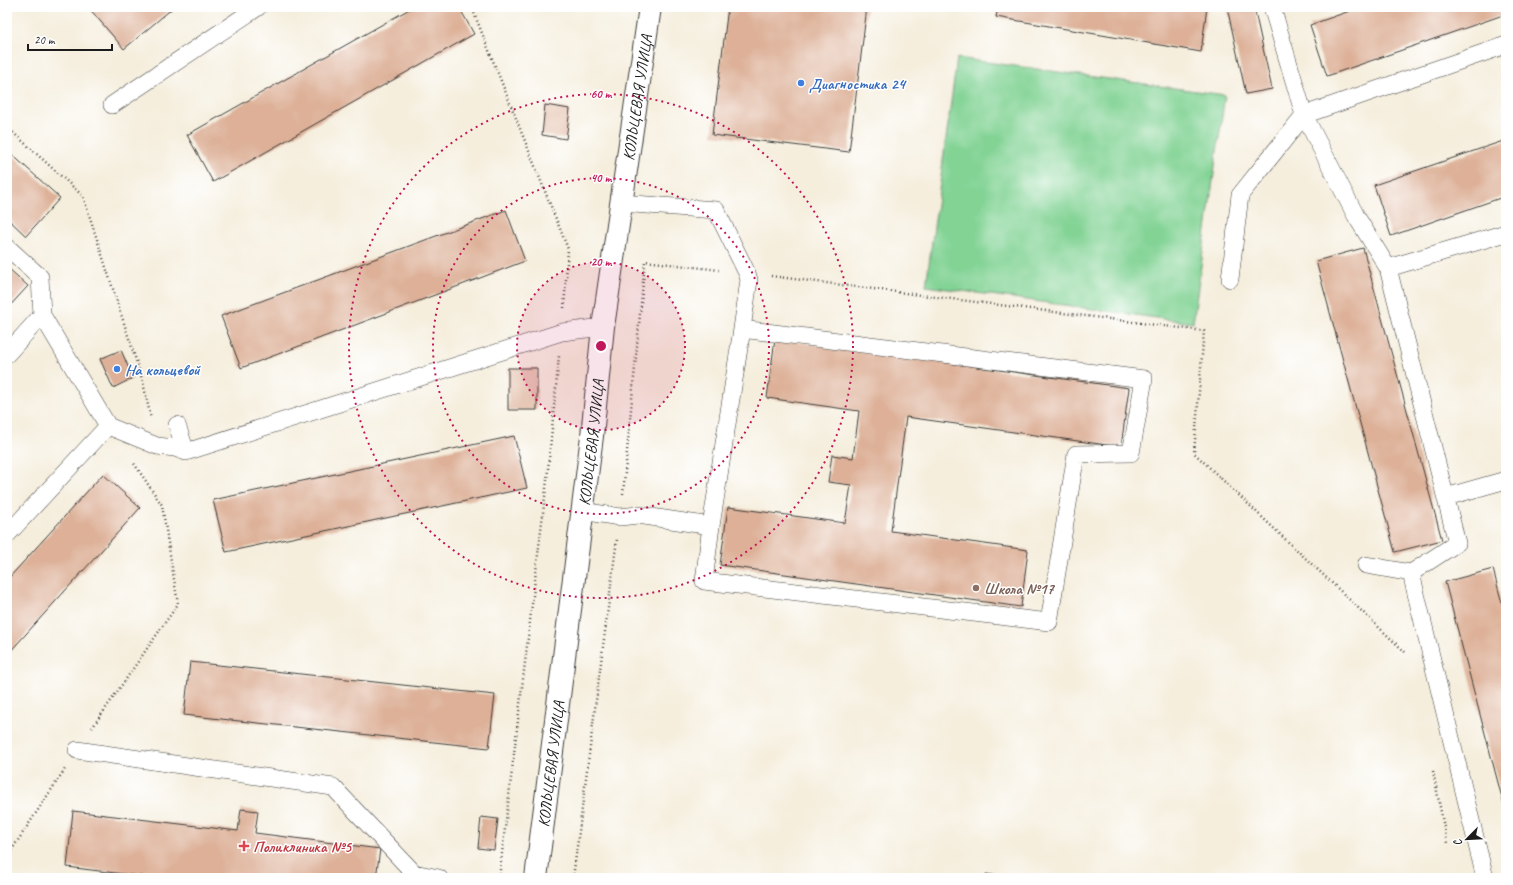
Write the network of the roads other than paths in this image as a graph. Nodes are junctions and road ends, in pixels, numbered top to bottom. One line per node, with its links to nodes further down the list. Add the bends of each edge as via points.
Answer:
1 (258, 7): 5 (lane)
2 (650, 7): 7 (street, КОЛЬЦЕВАЯ УЛИЦА)
3 (1272, 7): 6 (lane)
4 (1506, 45): 6 (lane)
5 (112, 106)
6 (1304, 115): 10 (lane, via 1356,216); 11 (lane, via 1240,195)
7 (620, 203): 13 (street, КОЛЬЦЕВАЯ УЛИЦА); 14 (lane, via 716,210 749,280)
8 (1506, 233): 10 (lane)
9 (7, 246): 12 (lane, via 40,277)
10 (1388, 268): 20 (lane)
11 (1230, 279)
12 (42, 315): 15 (lane); 17 (lane)
13 (603, 327): 18 (lane, via 562,332); 21 (street, КОЛЬЦЕВАЯ УЛИЦА)
14 (742, 329): 22 (lane); 22 (lane, via 1144,379 1131,453 1076,454 1049,622 704,581)
15 (7, 354)
16 (177, 425): 18 (lane)
17 (108, 426): 18 (lane, via 157,446); 23 (lane)
18 (186, 452)
19 (1506, 480): 20 (lane)
20 (1446, 497): 25 (lane, via 1457,543)
21 (582, 511): 22 (lane, via 620,517 638,515); 29 (street, КОЛЬЦЕВАЯ УЛИЦА)
22 (711, 526)
23 (7, 535)
24 (1366, 565): 25 (lane)
25 (1411, 573): 30 (lane)
26 (77, 750): 27 (lane, via 333,787)
27 (412, 876): 28 (lane)
28 (439, 878)
29 (536, 878)
30 (1485, 878)

